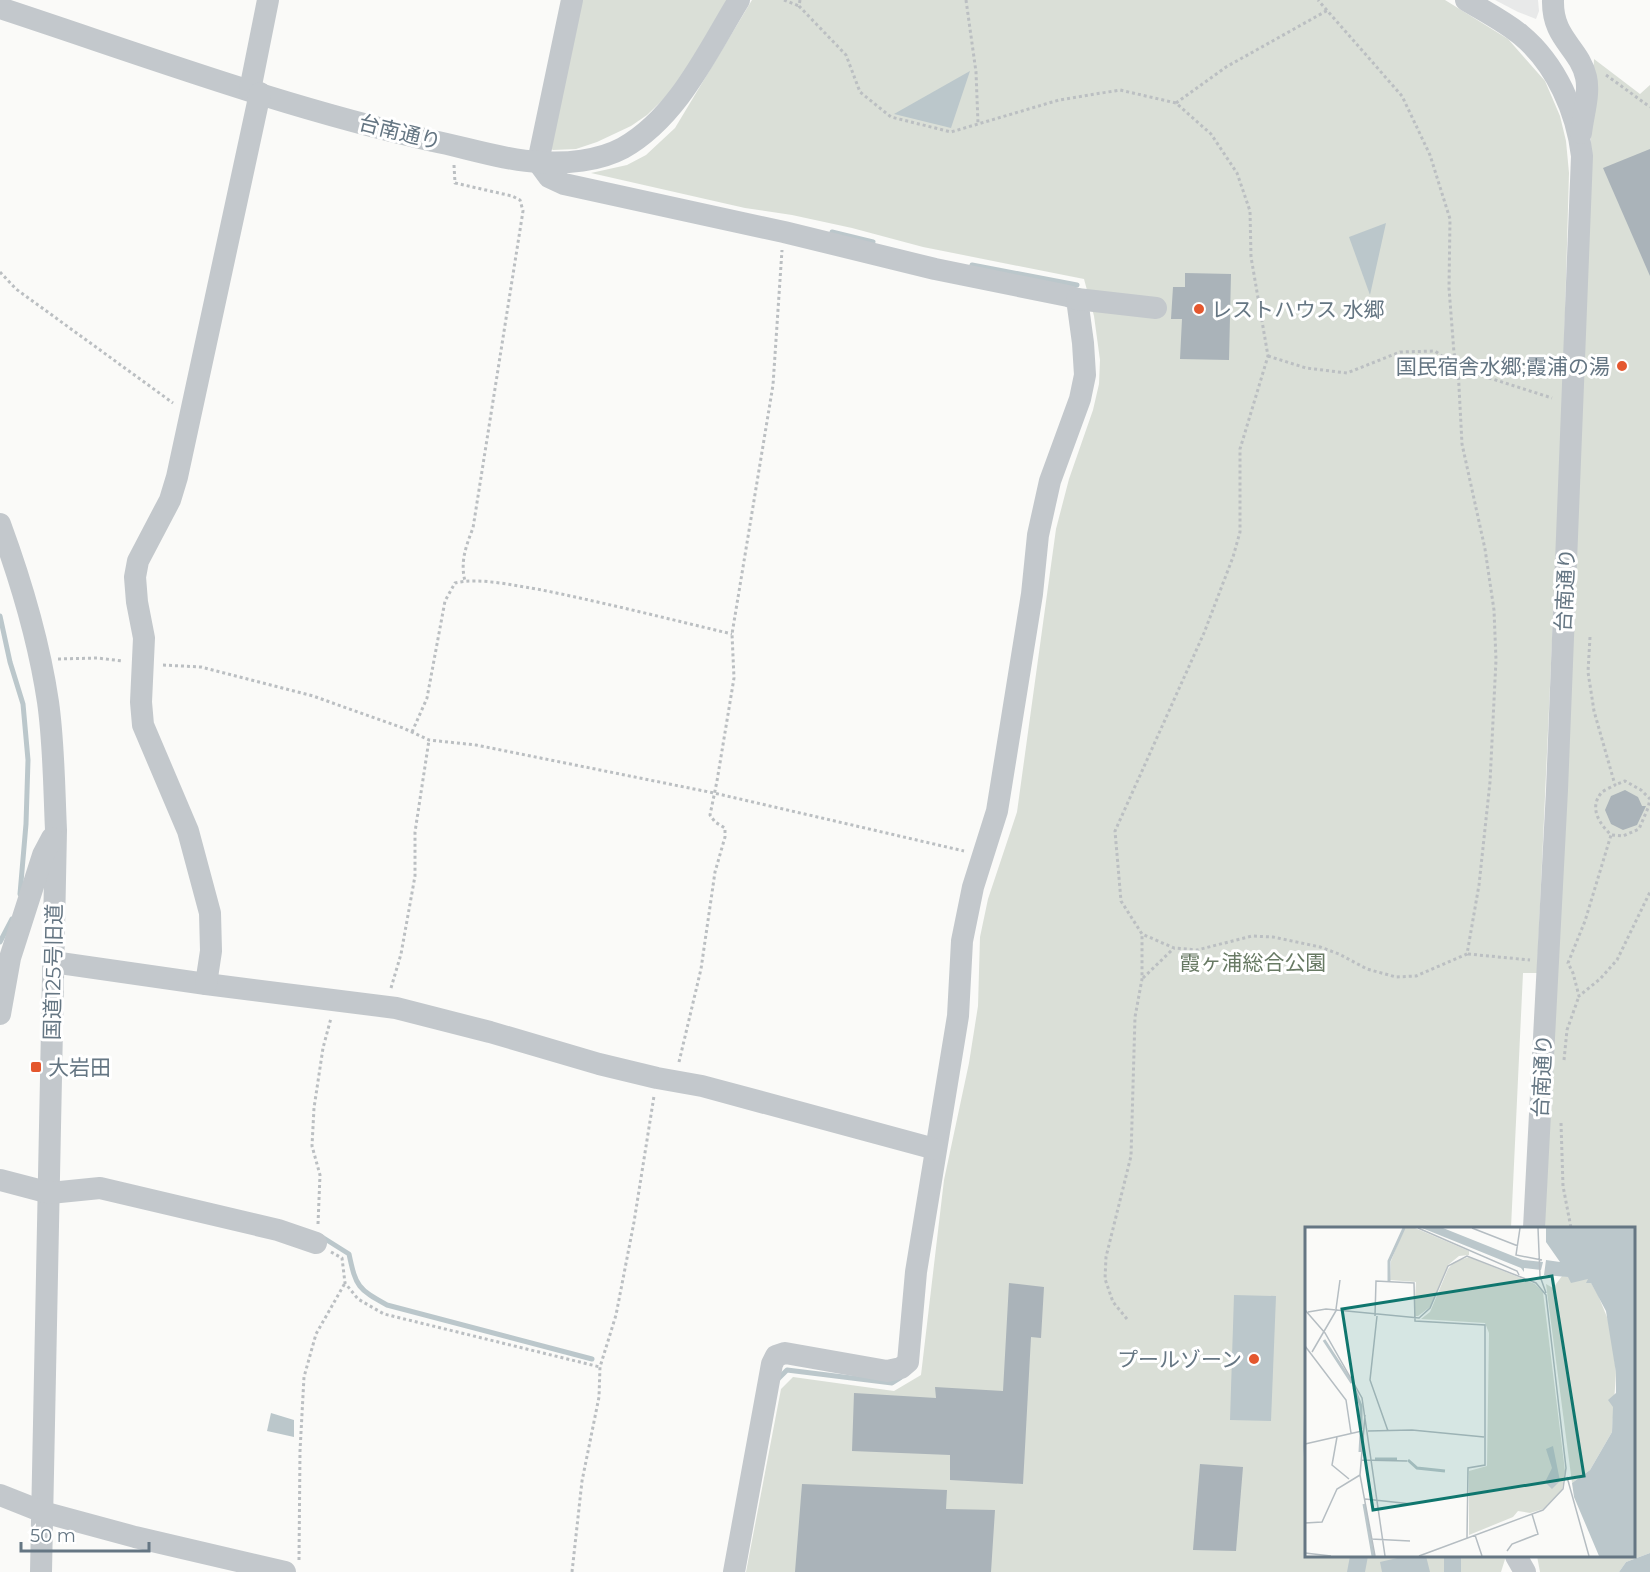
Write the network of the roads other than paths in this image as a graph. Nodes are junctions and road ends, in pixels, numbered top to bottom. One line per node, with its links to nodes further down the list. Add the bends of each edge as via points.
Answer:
1 (268, 0): 7 (street)
2 (573, 0): 9 (street)
3 (739, 0): 9 (street, 台南通り, via 679,98 660,120 622,148 604,155 579,161)
4 (1466, 0): 8 (street, 台南通り, via 1520,34 1540,54 1565,96)
5 (1553, 0): 8 (street, via 1556,24 1586,75 1588,88)
6 (0, 8): 7 (street, 台南通り)
7 (255, 91): 9 (street, 台南通り, via 312,111); 16 (street, via 177,477 170,500 138,561 135,577 144,638 143,725 188,831 210,913 211,951)
8 (1580, 138): 21 (street, 台南通り, via 1557,790)
9 (538, 162): 10 (street, via 549,177 564,184)
10 (1077, 299): 11 (street); 18 (street, via 1085,375 1050,481 1038,535 997,811 973,887 962,941 958,1016)
11 (1156, 308)
12 (0, 524): 13 (street, 国道125号旧道, via 29,611 48,700)
13 (56, 830): 14 (street); 15 (street, 国道125号旧道)
14 (5, 958): 17 (street)
15 (53, 962): 16 (street); 20 (street, 国道125号旧道)
16 (206, 984): 18 (street, via 385,1007)
17 (0, 1014)
18 (935, 1149): 29 (street, via 916,1272 908,1362 887,1371 785,1353 776,1356)
19 (0, 1180): 20 (street)
20 (50, 1193): 22 (street, via 100,1188 278,1230); 24 (street, 国道125号旧道)
21 (1534, 1227)
22 (316, 1243)
23 (0, 1495): 24 (street)
24 (43, 1512): 27 (street, via 135,1537); 28 (street, 国道125号旧道)
25 (1515, 1557): 30 (street)
26 (1516, 1557): 31 (street)
27 (292, 1567)
28 (41, 1572)
29 (734, 1572)
30 (1509, 1572)
31 (1526, 1572)

